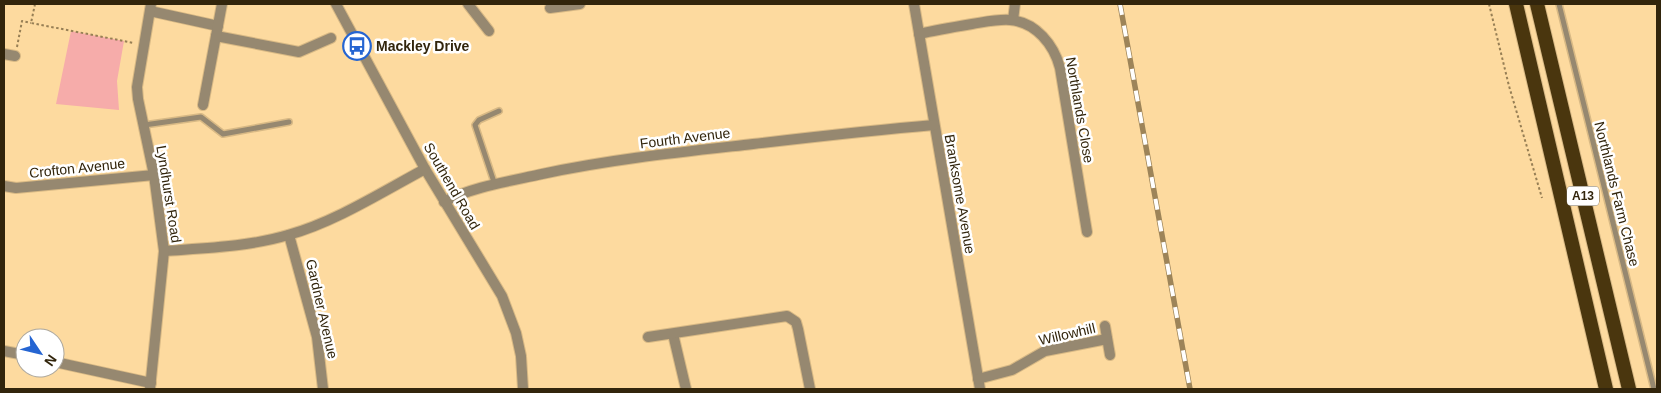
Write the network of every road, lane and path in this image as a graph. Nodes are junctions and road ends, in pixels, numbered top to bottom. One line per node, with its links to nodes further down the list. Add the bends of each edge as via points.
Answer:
1 (35, 4): 15 (path)
2 (222, 4): 16 (street)
3 (336, 4): 28 (street, Southend Road)
4 (468, 4): 17 (street)
5 (580, 4): 13 (street)
6 (914, 4): 18 (street, Branksome Avenue)
7 (1015, 4): 14 (street)
8 (1489, 4): 32 (path)
9 (1516, 4): 49 (highway, A13)
10 (1537, 4): 50 (highway, A13)
11 (1559, 4): 51 (lane, Northlands Farm Chase)
12 (151, 7): 16 (street); 20 (street, Lyndhurst Road)
13 (550, 8)
14 (1013, 20): 18 (street, Northlands Close, via 994,20); 34 (street, Northlands Close, via 1032,28 1056,54)
15 (31, 23): 20 (path); 22 (path, via 22,21)
16 (217, 31): 19 (street, via 299,52); 23 (street)
17 (489, 31)
18 (919, 34): 27 (street, Branksome Avenue)
19 (331, 38)
20 (144, 45): 26 (street, Lyndhurst Road, via 137,87)
21 (4, 54): 22 (street)
22 (15, 56)
23 (203, 105)
24 (499, 111): 31 (lane, via 475,125)
25 (289, 122): 26 (lane, via 223,134 201,117)
26 (144, 125): 29 (street, Lyndhurst Road)
27 (934, 125): 31 (street, Fourth Avenue, via 642,157); 43 (street, Branksome Avenue)
28 (425, 169): 33 (street, Southend Road); 35 (street, via 334,217)
29 (154, 175): 30 (street, Crofton Avenue, via 16,188); 36 (street, Lyndhurst Road)
30 (4, 186)
31 (496, 186): 33 (street, Fourth Avenue, via 458,194)
32 (1542, 198)
33 (444, 202): 46 (street, Southend Road, via 502,296 516,333)
34 (1088, 232)
35 (289, 235): 36 (street, via 244,245); 45 (street, Gardner Avenue, via 317,338)
36 (164, 251): 44 (street, Lyndhurst Road)
37 (1105, 326): 40 (street, Willowhill)
38 (673, 334): 39 (street); 47 (street); 48 (street, via 779,316 792,318 798,328)
39 (648, 337)
40 (1107, 339): 41 (street, Willowhill); 43 (street, Willowhill, via 1045,351)
41 (1110, 354)
42 (65, 365): 44 (street)
43 (979, 384)
44 (150, 386)
45 (323, 389)
46 (523, 389)
47 (686, 389)
48 (810, 389)
49 (1606, 389)
50 (1629, 389)
51 (1654, 389)

